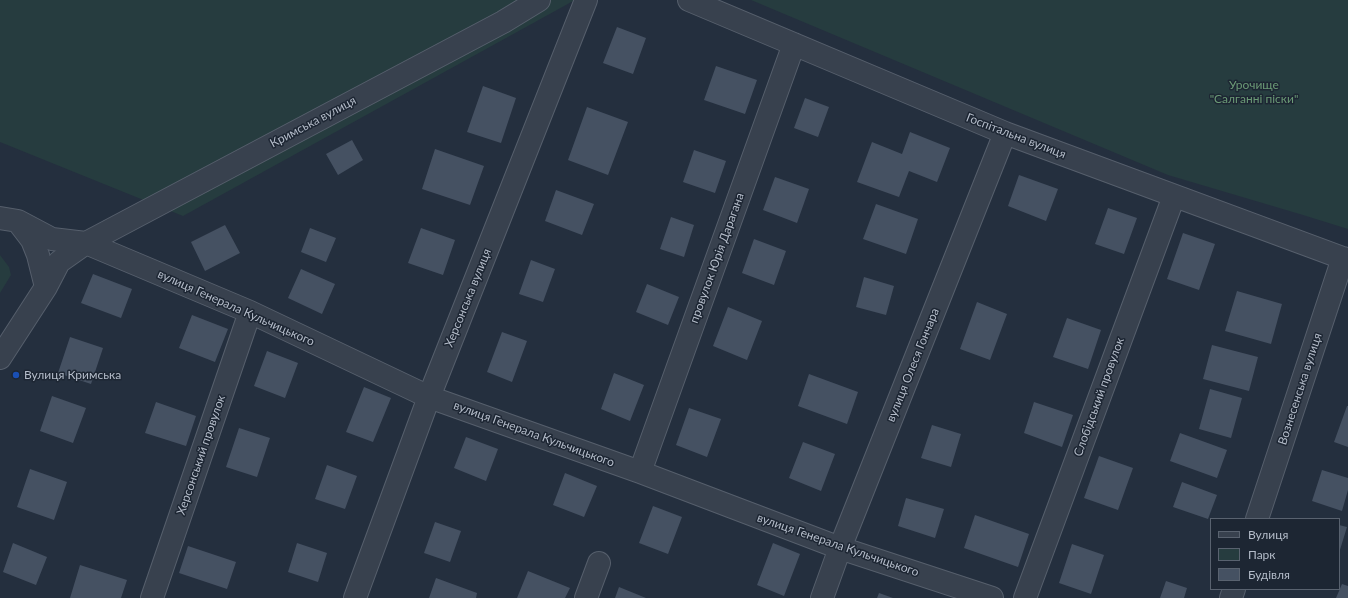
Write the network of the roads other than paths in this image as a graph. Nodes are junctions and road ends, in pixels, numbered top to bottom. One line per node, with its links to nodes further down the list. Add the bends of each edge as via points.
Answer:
1 (539, 0): 9 (street, Кримська вулиця, via 503,22)
2 (586, 0): 14 (street, Херсонська вулиця)
3 (728, 0): 4 (street)
4 (698, 4): 5 (street, Госпітальна вулиця)
5 (794, 44): 6 (street, Госпітальна вулиця); 15 (street, провулок Юрія Дарагана)
6 (1005, 133): 7 (street, Госпітальна вулиця); 17 (street, вулиця Олеся Гончара)
7 (1174, 196): 10 (street, Госпітальна вулиця); 24 (street, Слобідський провулок)
8 (6, 217): 9 (street, via 52,239); 11 (street, via 32,240)
9 (86, 243): 11 (street, Кримська вулиця, via 59,262); 12 (street, вулиця Генерала Кульчицького)
10 (1345, 259): 16 (street, Вознесенська вулиця)
11 (46, 287): 13 (street, Кримська вулиця)
12 (250, 312): 14 (street, вулиця Генерала Кульчицького); 19 (street, Херсонський провулок)
13 (0, 358)
14 (429, 397): 15 (street, вулиця Генерала Кульчицького); 20 (street, Херсонська вулиця)
15 (640, 472): 17 (street, вулиця Генерала Кульчицького)
16 (1257, 518)
17 (840, 548): 22 (street, вулиця Олеся Гончара); 23 (street, вулиця Генерала Кульчицького)
18 (599, 563): 21 (street)
19 (152, 598)
20 (355, 598)
21 (586, 598)
22 (822, 598)
23 (992, 598)
24 (1025, 598)

